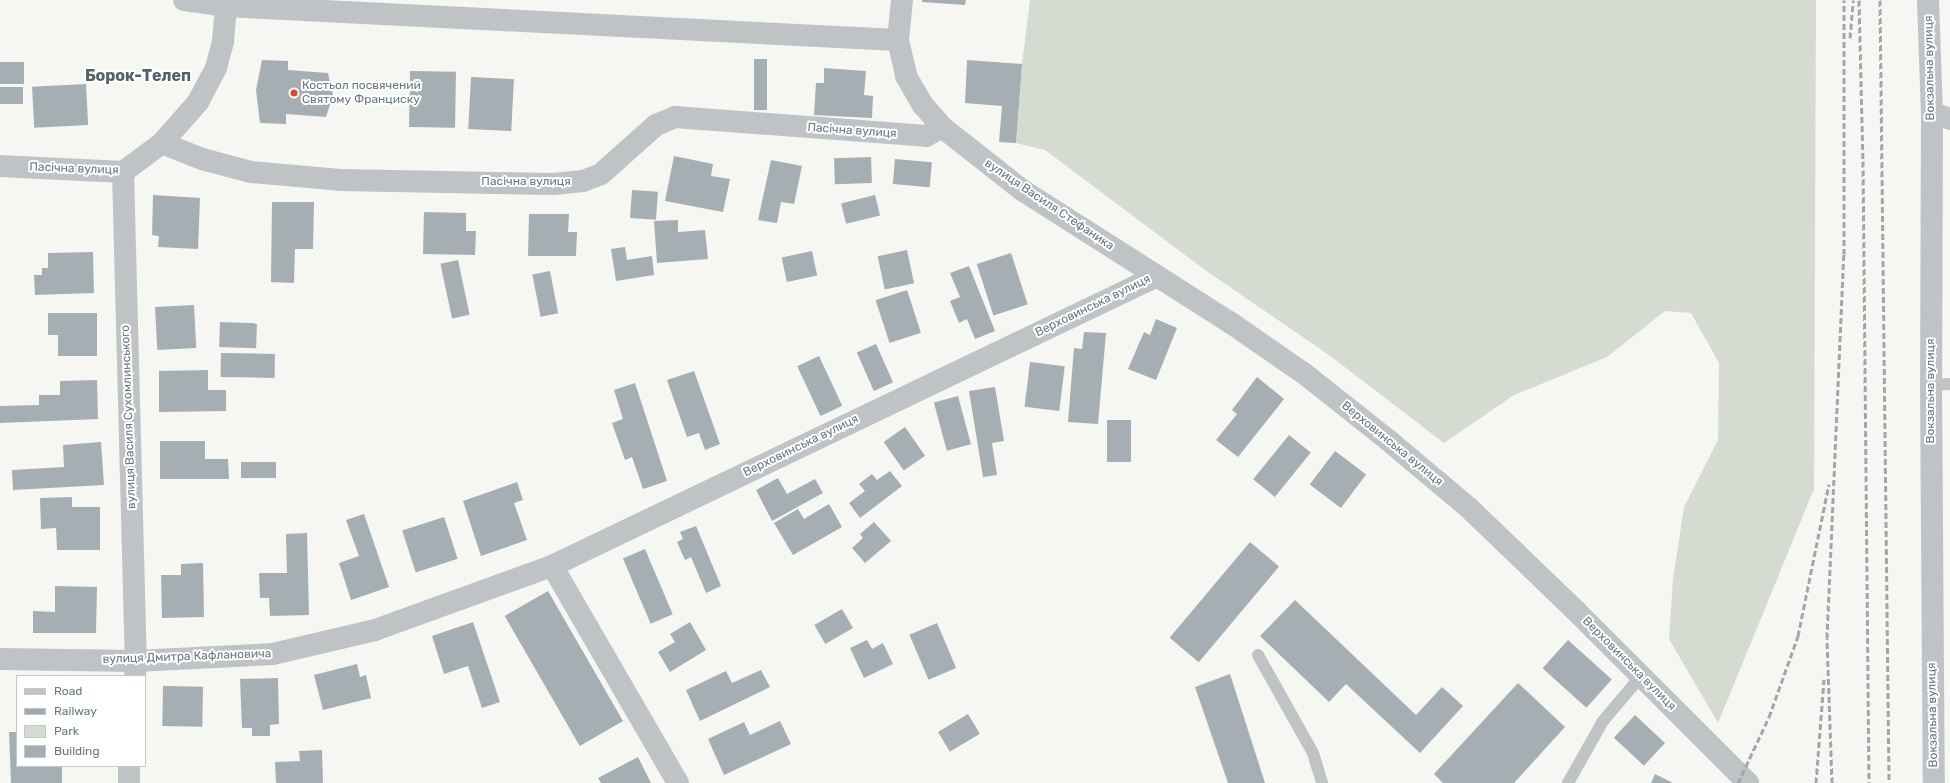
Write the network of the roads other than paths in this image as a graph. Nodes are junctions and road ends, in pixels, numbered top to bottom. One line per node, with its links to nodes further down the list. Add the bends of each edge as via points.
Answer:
1 (184, 0): 4 (street)
2 (902, 0): 5 (street, вулиця Василя Стефаника)
3 (1928, 0): 6 (street, Вокзальна вулиця)
4 (216, 4): 5 (street); 8 (street, Пасічна вулиця, via 223,41 216,68 198,102)
5 (898, 40): 7 (street, вулиця Василя Стефаника, via 906,76 923,105)
6 (1941, 116): 12 (street, Вокзальна вулиця)
7 (942, 127): 8 (street, Пасічна вулиця, via 926,136 675,117 656,125 601,174 583,181 554,184 340,180 251,172 202,159); 11 (street, вулиця Василя Стефаника, via 1022,190)
8 (162, 143): 10 (street, Пасічна вулиця)
9 (0, 166): 10 (street, Пасічна вулиця)
10 (123, 172): 16 (street, вулиця Василя Сухомлинського)
11 (1157, 276): 13 (street, Верховинська вулиця); 17 (street, Верховинська вулиця, via 1231,323 1293,367 1388,440 1469,508)
12 (1940, 384): 24 (street, Вокзальна вулиця)
13 (552, 566): 16 (street, вулиця Дмитра Кафлановича, via 375,630 273,654); 20 (street)
14 (1258, 655): 21 (lane, via 1313,753)
15 (0, 659): 16 (street, вулиця Дмитра Кафлановича)
16 (135, 669)
17 (1642, 676): 22 (lane, via 1603,721); 23 (street, Верховинська вулиця)
18 (129, 767): 19 (street)
19 (130, 783)
20 (678, 783)
21 (1322, 783)
22 (1568, 783)
23 (1748, 783)
24 (1934, 783)

